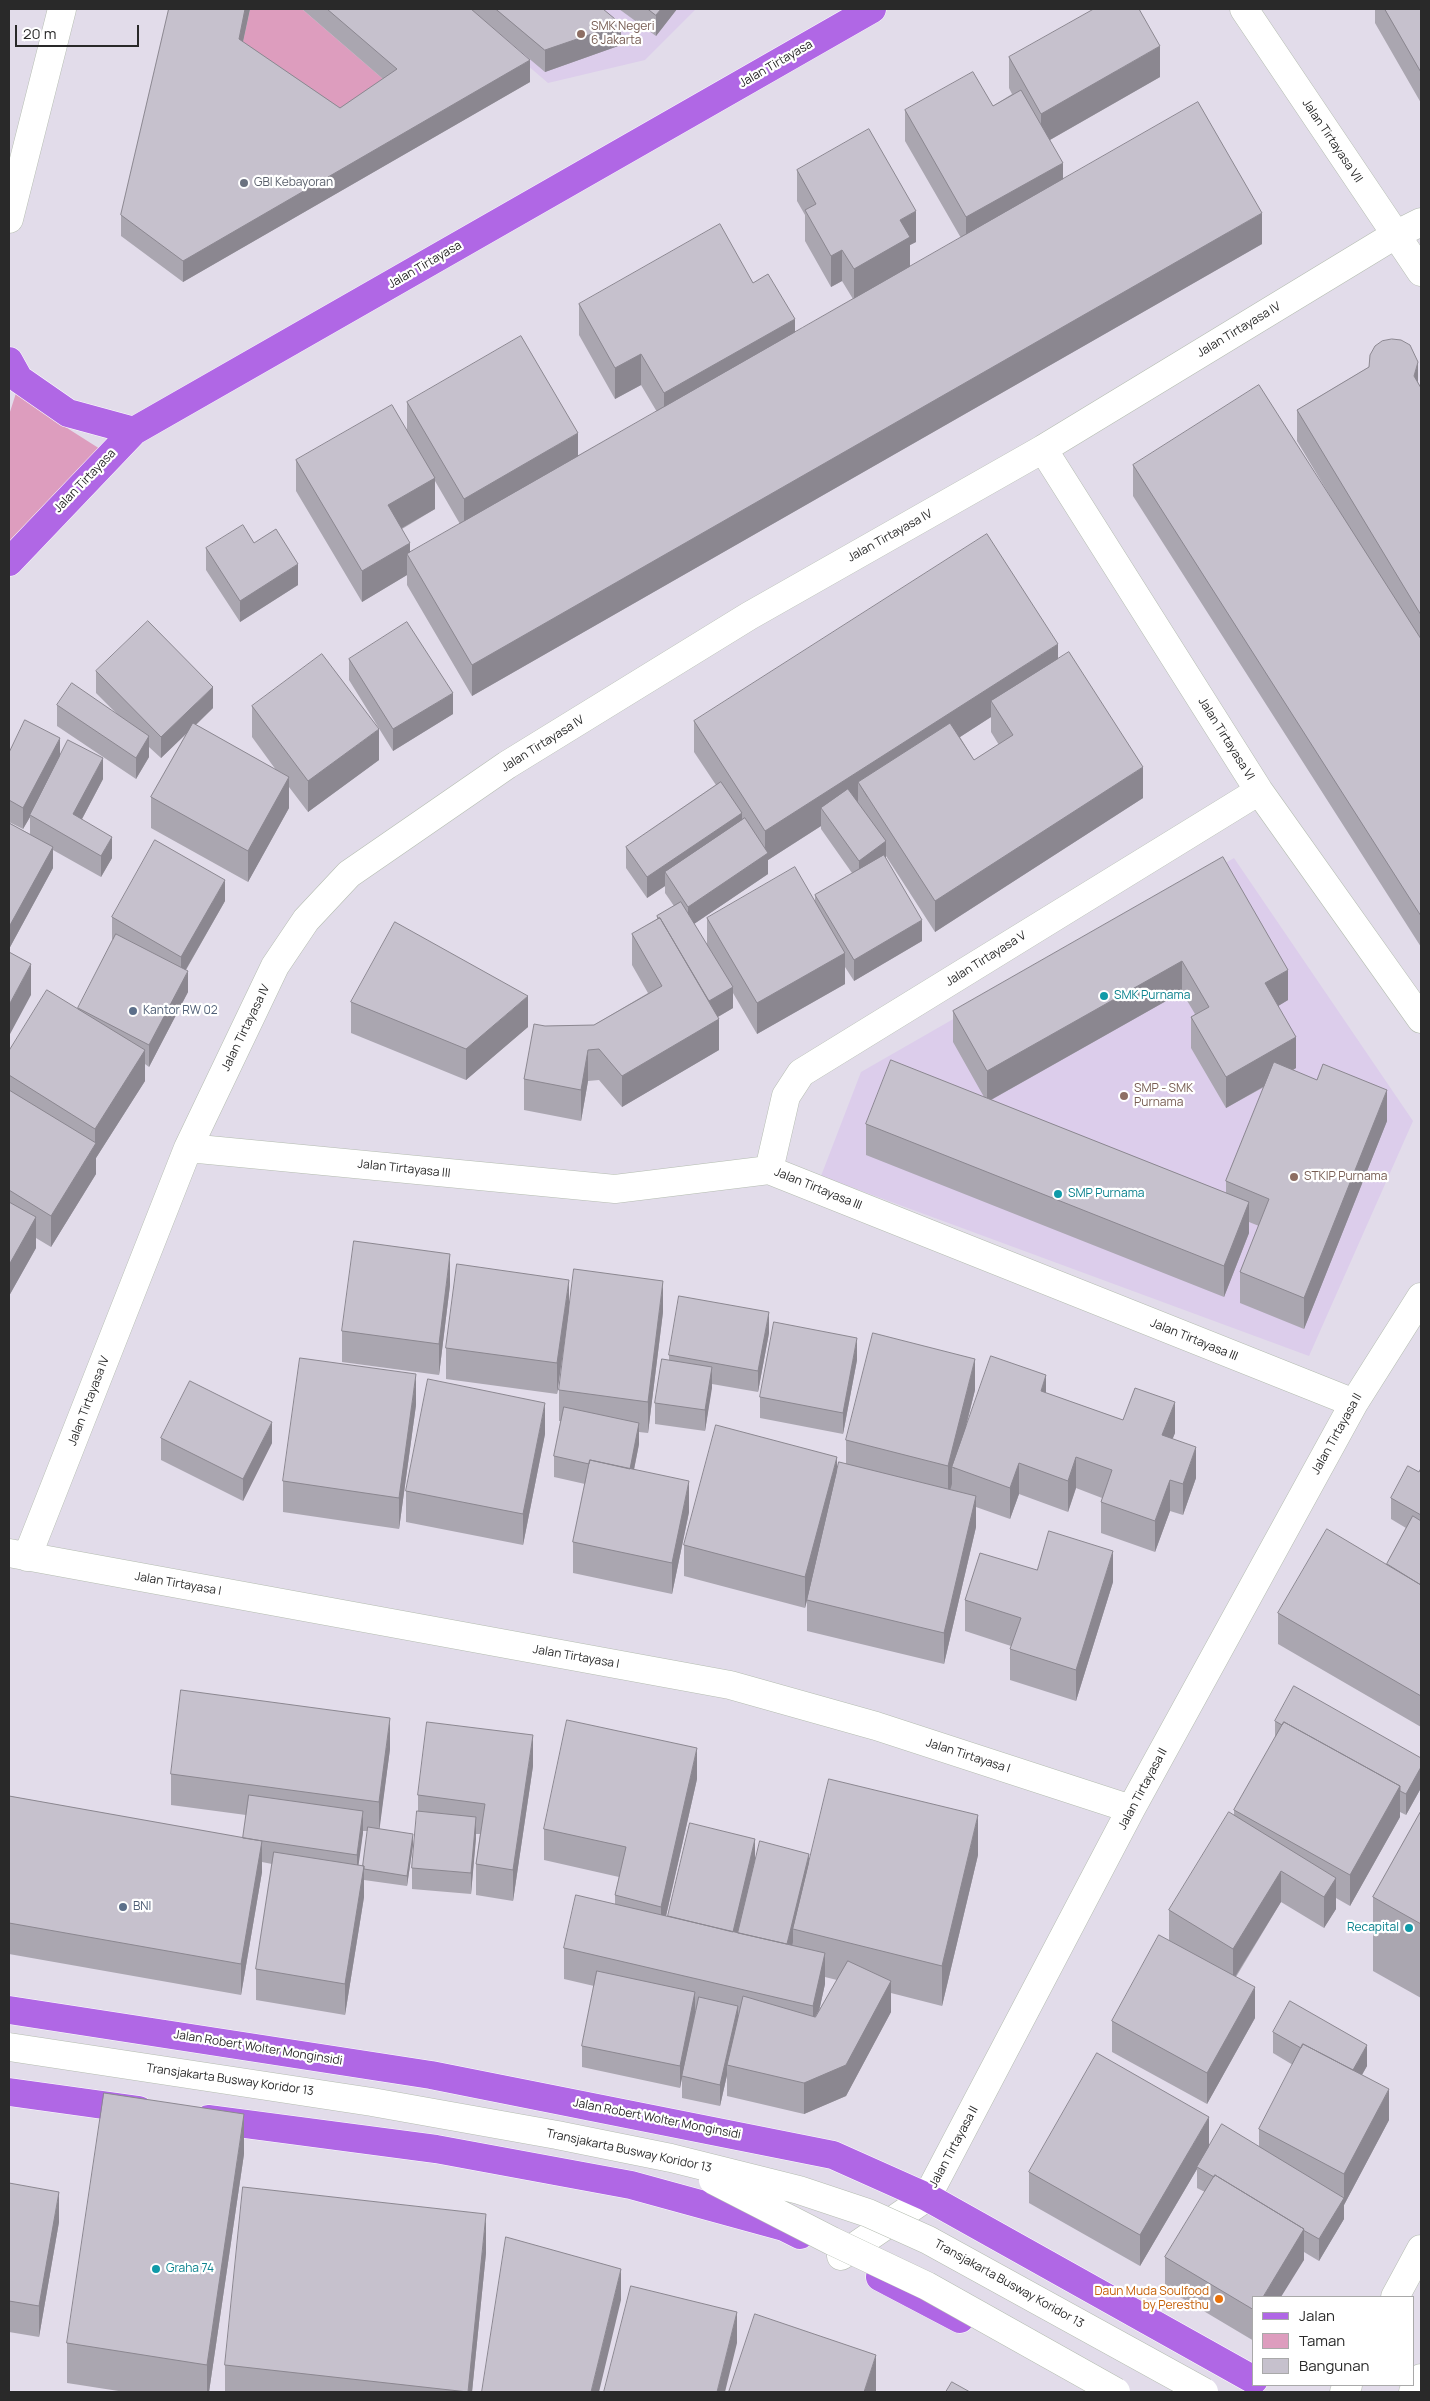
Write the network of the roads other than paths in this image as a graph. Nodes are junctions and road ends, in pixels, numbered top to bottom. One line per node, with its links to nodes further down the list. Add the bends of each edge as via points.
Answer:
1 (62, 9): 4 (street)
2 (872, 9): 9 (main road, Jalan Tirtayasa)
3 (1244, 9): 6 (street, Jalan Tirtayasa VII)
4 (10, 210)
5 (1421, 222): 6 (street, Jalan Tirtayasa IV)
6 (1395, 235): 7 (street, Jalan Tirtayasa VII); 10 (street, Jalan Tirtayasa IV)
7 (1421, 272)
8 (9, 361): 9 (main road, via 19,379 68,413)
9 (134, 431): 11 (main road, Jalan Tirtayasa)
10 (1043, 449): 12 (street, Jalan Tirtayasa VI); 14 (street, Jalan Tirtayasa IV, via 741,621 508,765 349,874 306,920 275,966)
11 (9, 562)
12 (1259, 791): 13 (street, Jalan Tirtayasa VI); 15 (street, Jalan Tirtayasa V, via 801,1073 786,1096)
13 (1421, 1019)
14 (188, 1148): 15 (street, Jalan Tirtayasa III, via 615,1189); 18 (street, Jalan Tirtayasa IV)
15 (769, 1170): 17 (street, Jalan Tirtayasa III)
16 (1421, 1297): 17 (street, Jalan Tirtayasa II)
17 (1354, 1403): 19 (street, Jalan Tirtayasa II)
18 (18, 1555): 19 (street, Jalan Tirtayasa I, via 730,1685 876,1726)
19 (1132, 1809): 26 (street, Jalan Tirtayasa II)
20 (9, 2010): 22 (main road, Jalan Robert Wolter Monginsidi)
21 (9, 2047): 25 (street, Transjakarta Busway Koridor 13, bridge, via 372,2102 557,2134)
22 (431, 2075): 24 (main road); 26 (main road, Jalan Robert Wolter Monginsidi, via 833,2155)
23 (9, 2092): 24 (main road)
24 (436, 2149): 28 (main road, via 631,2185 784,2227)
25 (671, 2158): 33 (street, bridge, via 927,2286); 34 (street, Transjakarta Busway Koridor 13, bridge, via 799,2190 868,2213 937,2245)
26 (927, 2197): 28 (street, Jalan Tirtayasa II); 31 (main road, Jalan Robert Wolter Monginsidi)
27 (1421, 2249): 29 (street)
28 (841, 2256): 32 (main road)
29 (1396, 2296)
30 (1421, 2378): 35 (street)
31 (1252, 2379)
32 (1096, 2392)
33 (1116, 2392)
34 (1204, 2392)
35 (1413, 2392)

